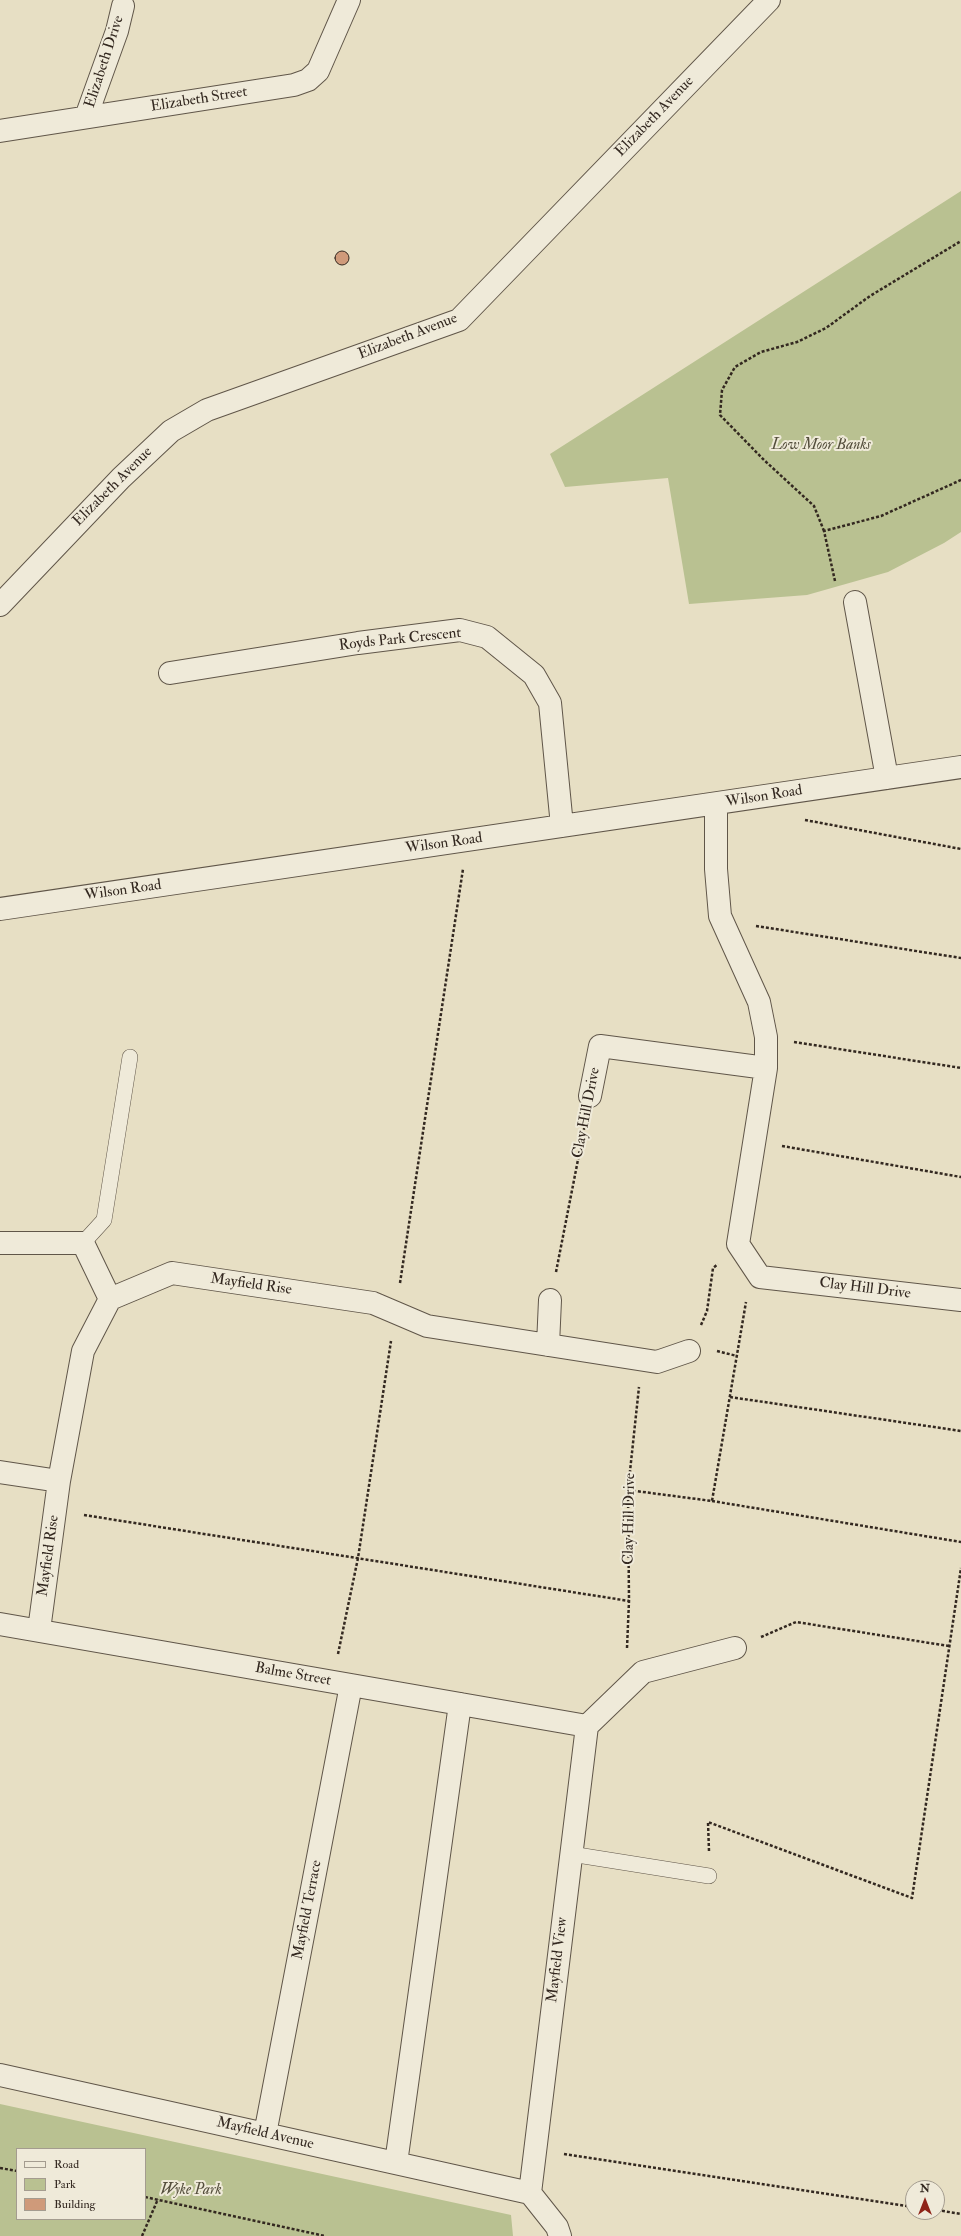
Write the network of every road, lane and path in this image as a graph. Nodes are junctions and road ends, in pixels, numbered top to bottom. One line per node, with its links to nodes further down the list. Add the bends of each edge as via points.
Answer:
1 (349, 0): 4 (street, Elizabeth Street, via 318,71 308,80 294,85)
2 (769, 0): 10 (street, Elizabeth Avenue, via 459,320 207,410 171,431 121,478)
3 (123, 6): 4 (street, Elizabeth Drive, via 117,31)
4 (86, 117): 5 (street, Elizabeth Street)
5 (0, 131)
6 (961, 241): 8 (path, via 870,296 826,328 797,342 761,352 735,367 722,390 720,415 814,506)
7 (961, 480): 8 (path, via 881,516)
8 (824, 531): 9 (path, via 836,589)
9 (855, 602): 13 (street)
10 (0, 605)
11 (170, 673): 16 (street, Royds Park Crescent, via 358,643 460,630 487,637 534,675 550,703)
12 (961, 767): 13 (street, Wilson Road)
13 (887, 778): 14 (street, Wilson Road)
14 (716, 804): 16 (street, Wilson Road); 20 (street, via 716,869)
15 (800, 820): 18 (path)
16 (562, 826): 17 (street, Wilson Road)
17 (467, 840): 19 (street, Wilson Road); 36 (path)
18 (961, 849)
19 (0, 909)
20 (722, 921): 21 (path); 22 (street, via 759,1002)
21 (961, 958)
22 (766, 1037): 24 (street); 25 (path)
23 (130, 1056): 30 (lane, via 104,1220)
24 (766, 1068): 26 (street, Clay Hill Drive, via 600,1046); 27 (street)
25 (961, 1068)
26 (590, 1096): 34 (path, Clay Hill Drive)
27 (755, 1141): 28 (path); 31 (street)
28 (961, 1177)
29 (0, 1243): 30 (street)
30 (83, 1243): 33 (street)
31 (738, 1244): 32 (street, Clay Hill Drive); 38 (path, via 713,1268 707,1311)
32 (752, 1264): 35 (street, Clay Hill Drive, via 760,1277); 40 (path)
33 (110, 1299): 36 (street, Mayfield Rise, via 172,1273 373,1303); 43 (street, Mayfield Rise, via 83,1351)
34 (550, 1300): 37 (street)
35 (961, 1300)
36 (395, 1312): 37 (street, via 427,1326); 48 (path)
37 (548, 1345): 39 (street)
38 (689, 1351): 39 (street, via 657,1362)
39 (642, 1360): 44 (path, Clay Hill Drive)
40 (730, 1396): 41 (path); 45 (path)
41 (961, 1431)
42 (0, 1472): 43 (street)
43 (59, 1481): 46 (street, Mayfield Rise)
44 (628, 1490): 45 (path); 50 (path, Clay Hill Drive)
45 (712, 1501): 47 (path)
46 (55, 1510): 48 (path); 52 (street, Mayfield Rise)
47 (961, 1542)
48 (358, 1558): 50 (path); 56 (path)
49 (961, 1568): 53 (path)
50 (629, 1600): 55 (path, Clay Hill Drive, via 627,1655)
51 (0, 1624): 52 (street, Balme Street)
52 (39, 1630): 56 (street, Balme Street)
53 (949, 1646): 54 (path, via 796,1622); 60 (path, via 912,1898 708,1822)
54 (735, 1648): 55 (street)
55 (643, 1672): 58 (street)
56 (342, 1683): 57 (street, Balme Street); 62 (street, Mayfield Terrace)
57 (460, 1704): 58 (street, Balme Street); 64 (street)
58 (587, 1726): 59 (street, Mayfield View)
59 (571, 1854): 60 (lane); 63 (street, Mayfield View)
60 (709, 1876)
61 (0, 2075): 62 (street, Mayfield Avenue)
62 (265, 2134): 64 (street, Mayfield Avenue)
63 (536, 2150): 67 (street, Mayfield View); 70 (path)
64 (396, 2163): 67 (street, Mayfield Avenue)
65 (0, 2168): 66 (path)
66 (16, 2171)
67 (530, 2193): 75 (street, via 557,2227)
68 (146, 2197): 69 (path)
69 (158, 2199): 73 (path); 74 (path)
70 (905, 2206)
71 (945, 2211): 72 (path)
72 (961, 2214)
73 (142, 2236)
74 (325, 2236)
75 (560, 2236)

